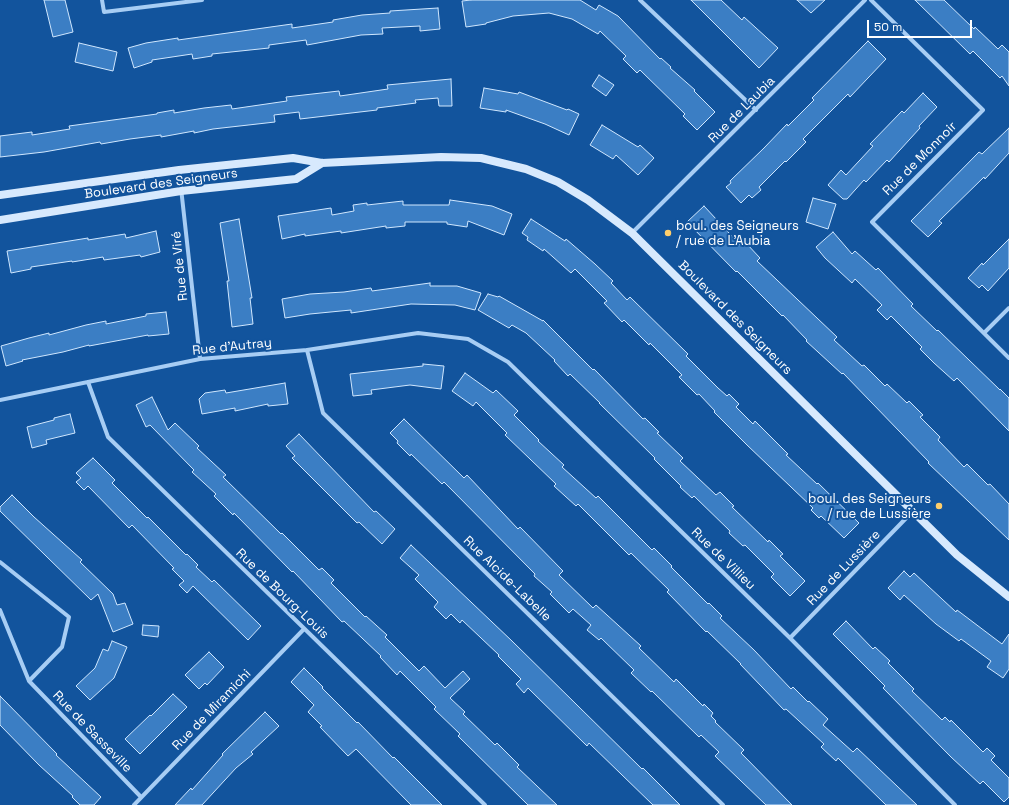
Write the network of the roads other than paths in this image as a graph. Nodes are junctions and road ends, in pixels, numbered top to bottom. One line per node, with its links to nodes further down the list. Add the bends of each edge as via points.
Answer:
1 (102, 0): 2 (street, via 104,12)
2 (202, 0)
3 (640, 0): 6 (street)
4 (865, 0): 6 (street, Rue de Laubia)
5 (870, 0): 14 (street, Rue de Monnoir, via 982,110 872,222)
6 (756, 110): 12 (street, Rue de Laubia)
7 (322, 163): 8 (street, Boulevard des Seigneurs, via 293,158); 9 (street, Boulevard des Seigneurs, via 296,179); 12 (street, Boulevard des Seigneurs, via 441,157 481,158 526,169 558,182 588,200)
8 (179, 170): 9 (street, Rue de Viré); 10 (street, Boulevard des Seigneurs)
9 (182, 191): 11 (street, Boulevard des Seigneurs); 18 (street, Rue de Viré)
10 (0, 195)
11 (0, 220)
12 (632, 233): 21 (street, Boulevard des Seigneurs)
13 (1009, 308): 14 (street)
14 (984, 333): 17 (street)
15 (468, 339): 16 (street, Rue d'Autray, via 418,333); 26 (street, Rue de Villieu, via 508,362)
16 (307, 350): 18 (street, Rue d'Autray); 31 (street, Rue Alcide-Labelle, via 323,413)
17 (1009, 358)
18 (200, 359): 19 (street, Rue d'Autray)
19 (88, 382): 20 (street, Rue d'Autray); 25 (street, Rue de Bourg-Louis, via 108,437)
20 (0, 400)
21 (914, 511): 23 (street, Boulevard des Seigneurs, via 957,555); 26 (street, Rue de Lussière)
22 (0, 562): 27 (street, via 68,617 62,647)
23 (1009, 597)
24 (0, 610): 27 (street, Rue de Sasseville)
25 (304, 629): 28 (street, Rue de Miramichi); 30 (street, Rue de Bourg-Louis)
26 (790, 638): 32 (street, Rue de Villieu)
27 (29, 681): 28 (street, Rue de Sasseville)
28 (141, 797): 29 (street, Rue de Miramichi)
29 (134, 805)
30 (485, 805)
31 (722, 805)
32 (955, 805)

